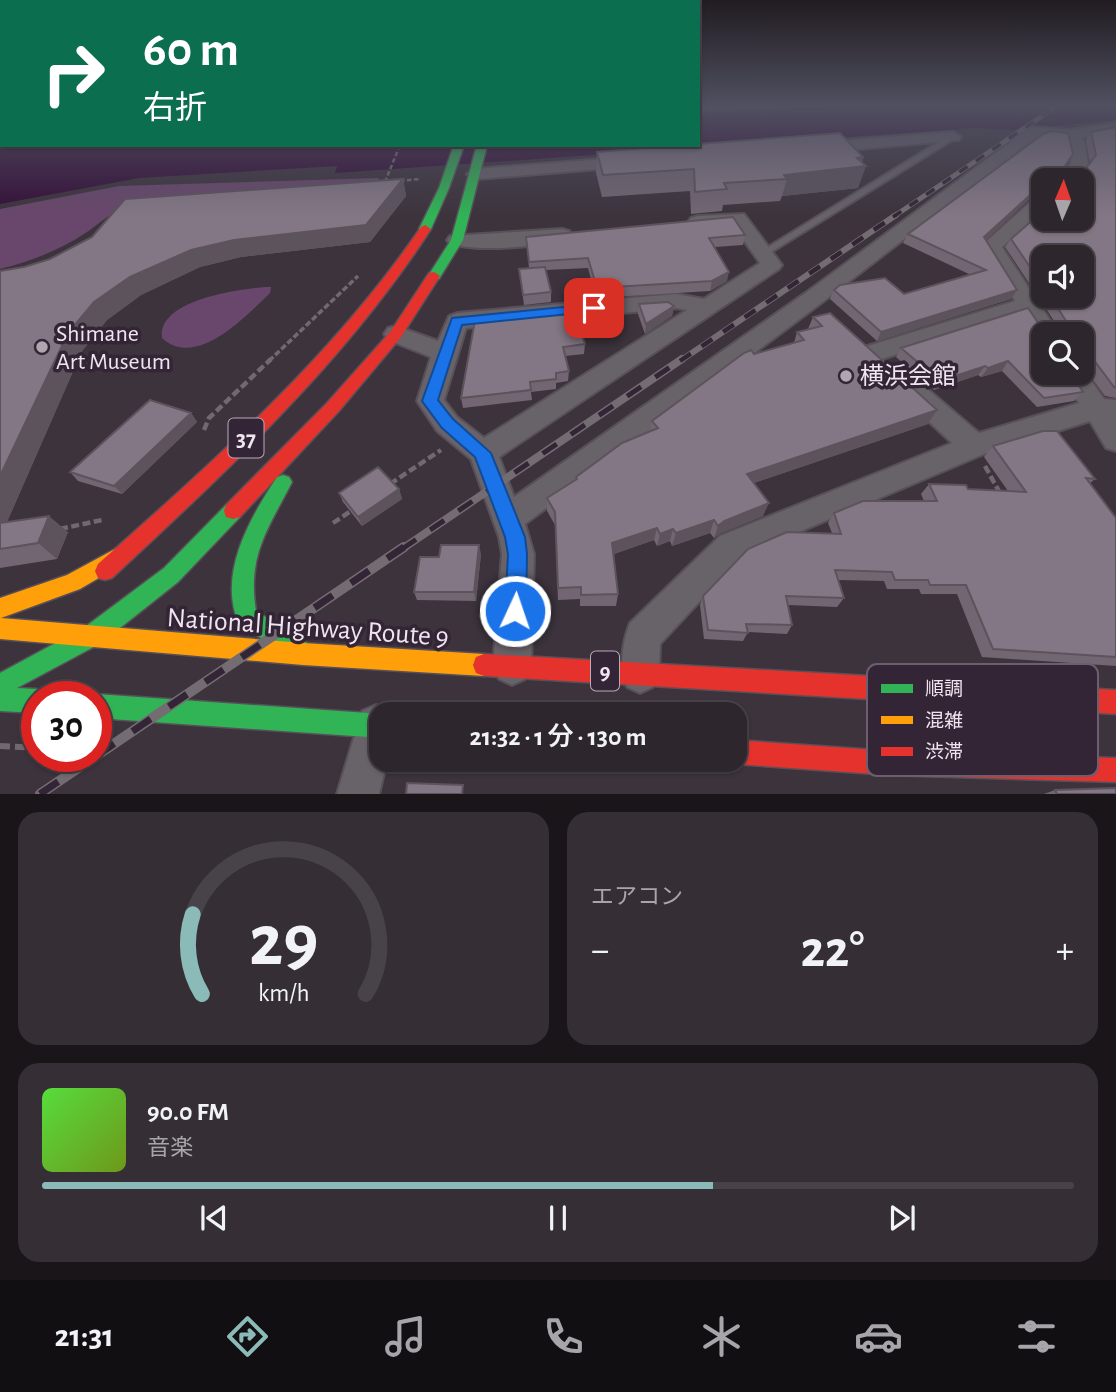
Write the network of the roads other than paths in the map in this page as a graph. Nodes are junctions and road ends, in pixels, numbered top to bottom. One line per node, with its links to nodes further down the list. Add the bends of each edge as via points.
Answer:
1 (877, 143): 7 (street)
2 (943, 143): 15 (lane)
3 (1019, 143): 16 (street)
4 (1077, 143): 9 (street)
5 (458, 147): 31 (main road, 37, via 428,225 381,296 332,354)
6 (482, 147): 10 (main road, 37)
7 (803, 149)
8 (653, 160): 10 (street)
9 (1077, 168)
10 (477, 169): 14 (main road, 37)
11 (1031, 211): 17 (street, via 991,246)
12 (670, 225): 15 (street, via 737,218)
13 (590, 232): 14 (street)
14 (457, 240): 21 (main road, 37)
15 (765, 252): 18 (street, via 772,265)
16 (812, 299): 19 (street); 30 (street)
17 (1028, 305): 20 (street); 24 (street)
18 (705, 306): 23 (street, via 676,301 457,321); 29 (street)
19 (831, 318)
20 (1039, 322)
21 (396, 334): 23 (street); 37 (main road, 37, via 171,575); 39 (main road, via 354,407 275,494 242,561 240,593 246,617)
22 (851, 336): 24 (street)
23 (445, 353): 29 (street, via 430,401 447,424)
24 (870, 354): 28 (street)
25 (1084, 385): 26 (street)
26 (1106, 409): 27 (street); 28 (street, via 1050,421)
27 (1116, 440)
28 (974, 446): 41 (street, via 731,546 643,636)
29 (483, 453): 30 (street)
30 (507, 519): 40 (street, via 517,554)
31 (126, 552): 32 (main road, 37); 33 (main road, via 73,582)
32 (77, 596)
33 (0, 608)
34 (57, 613): 36 (main road)
35 (0, 628): 36 (main road, National Highway Route 9 / 9)
36 (38, 631): 37 (main road, National Highway Route 9 / 9); 38 (main road)
37 (93, 635): 39 (main road, National Highway Route 9 / 9); 42 (main road, 37)
38 (23, 647)
39 (303, 654): 40 (main road, National Highway Route 9 / 9)
40 (512, 666): 41 (main road, National Highway Route 9 / 9)
41 (640, 674): 43 (main road, National Highway Route 9 / 9)
42 (0, 685)
43 (867, 687)
44 (0, 699): 45 (main road)
45 (21, 700)
46 (1098, 701): 47 (main road, National Highway Route 9 / 9)
47 (1116, 702)
48 (112, 707): 49 (main road)
49 (369, 725)
50 (747, 753): 52 (main road)
51 (369, 758): 55 (street)
52 (867, 761)
53 (1098, 769): 54 (main road)
54 (1116, 770)
55 (358, 793)

